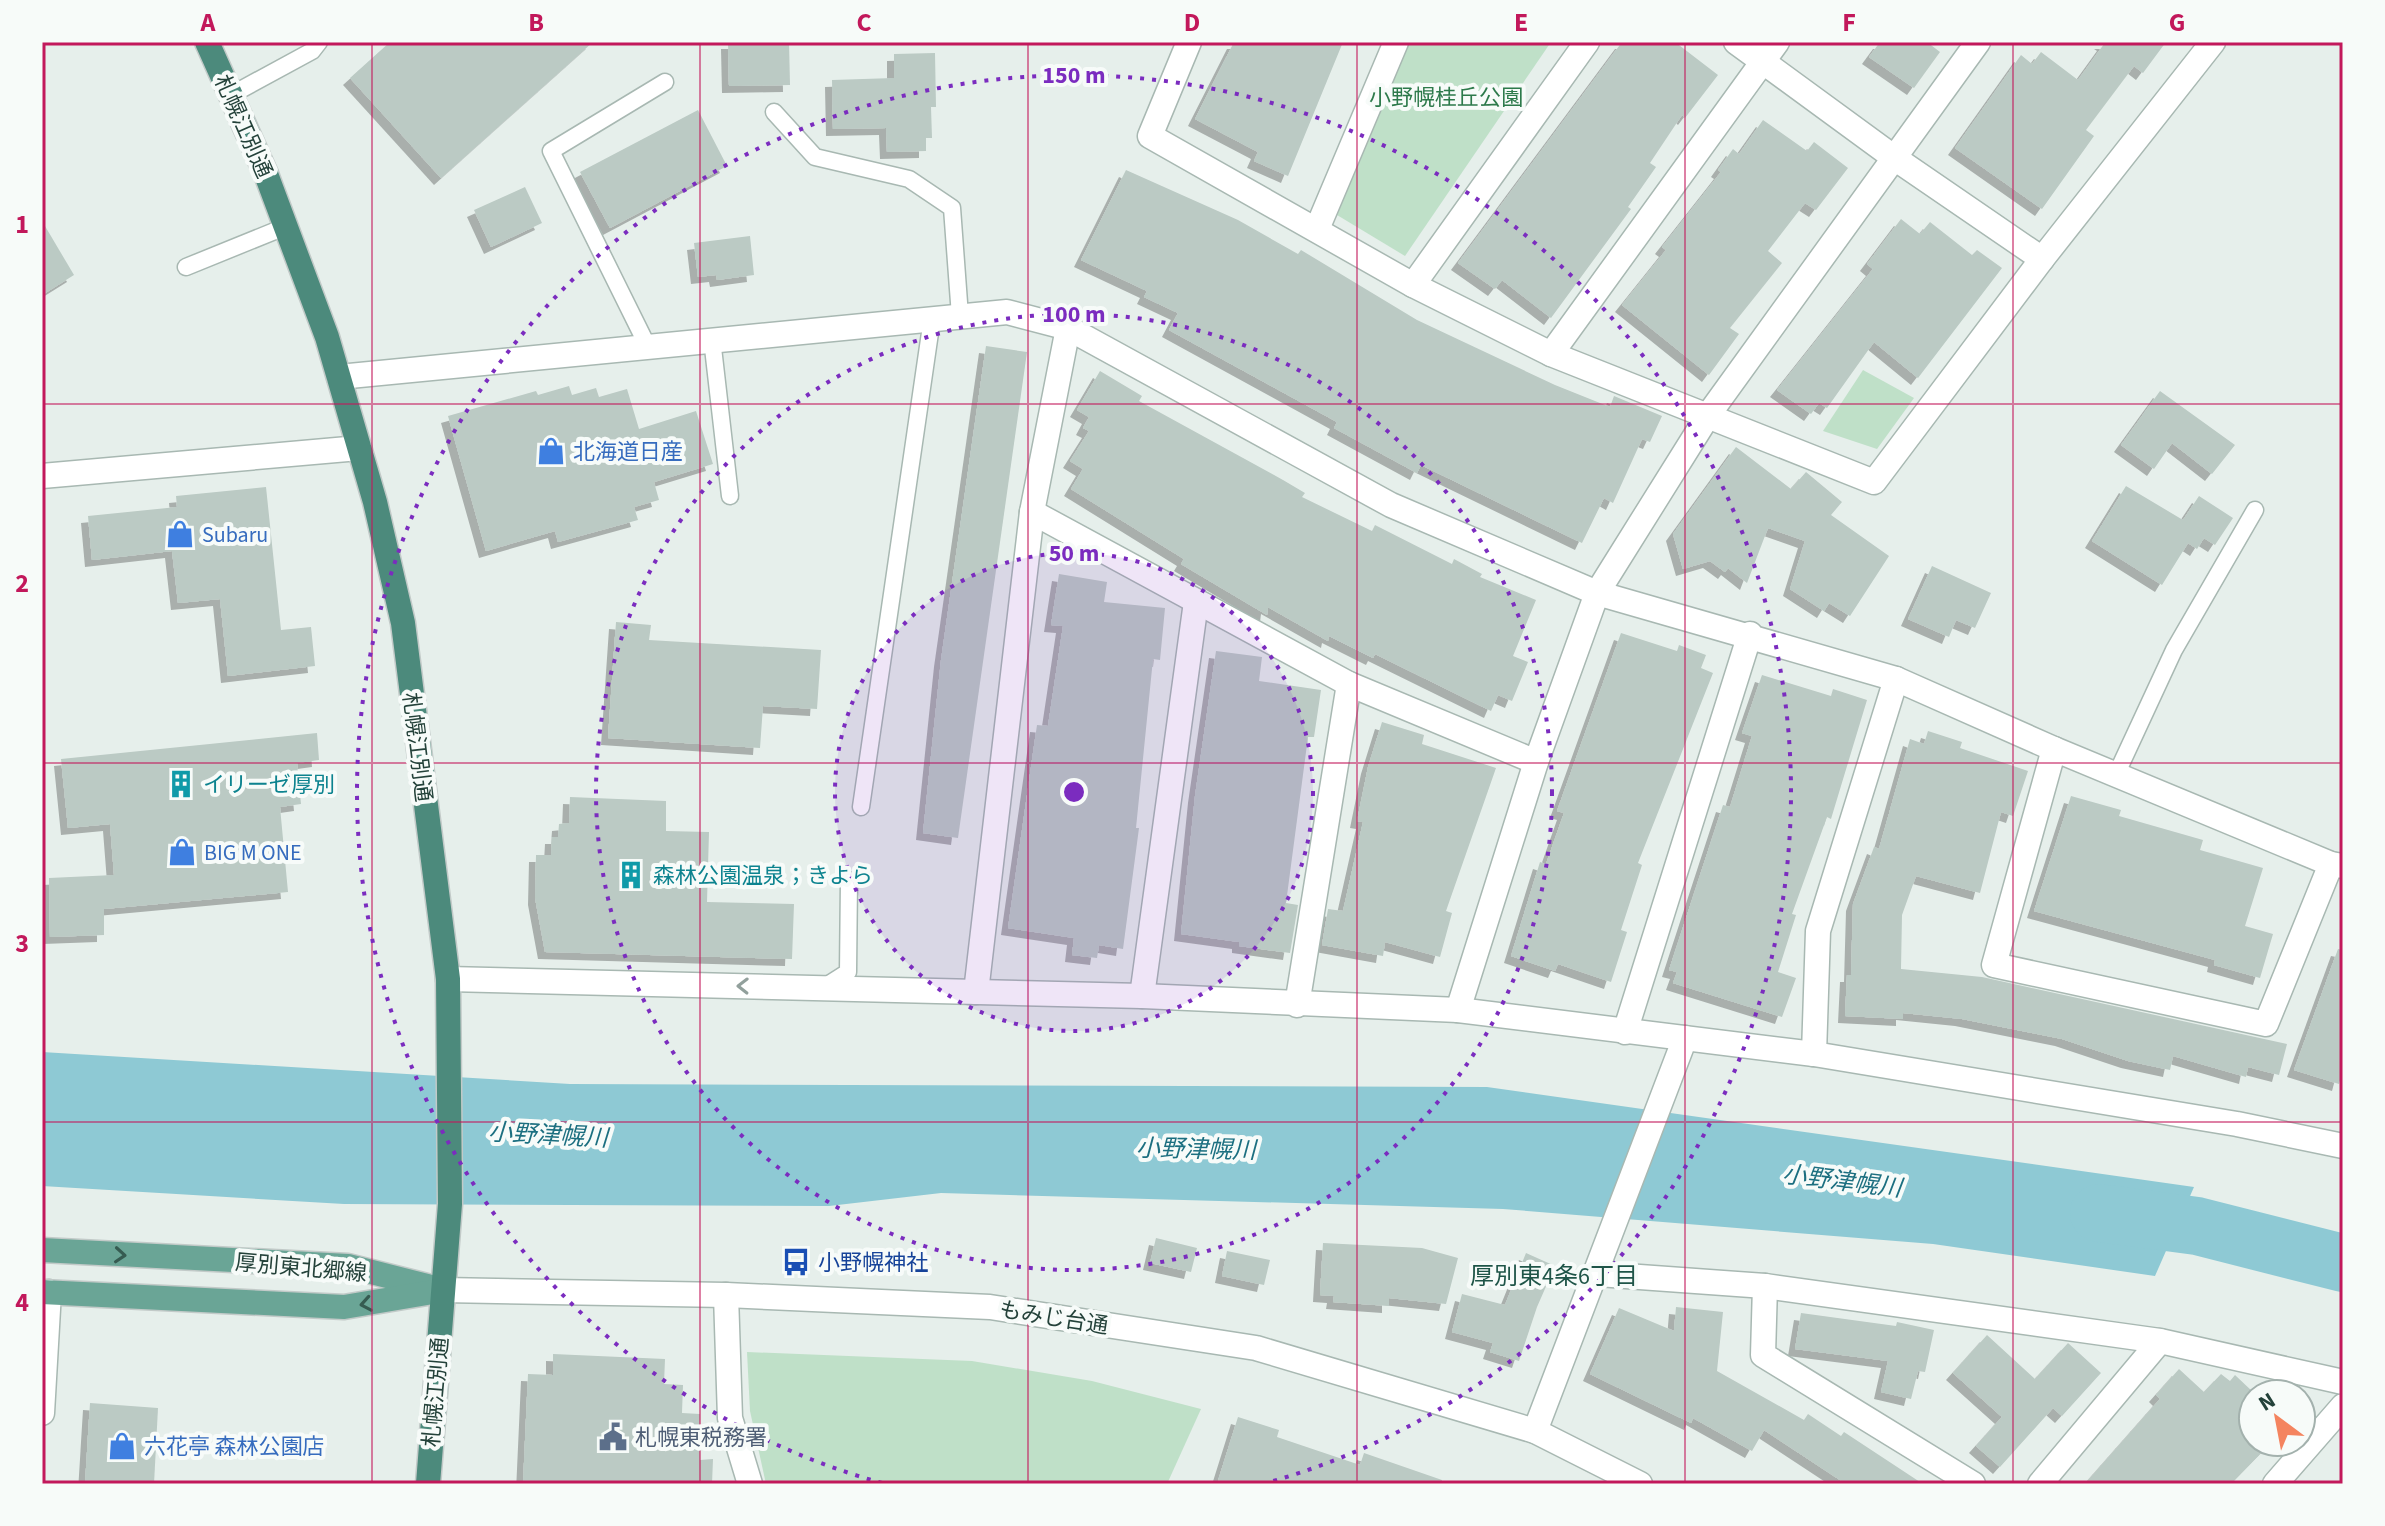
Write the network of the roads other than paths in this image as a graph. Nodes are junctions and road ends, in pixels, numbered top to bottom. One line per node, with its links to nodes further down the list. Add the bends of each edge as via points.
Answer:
1 (207, 42): 11 (highway, 札幌江別通)
2 (319, 42): 11 (lane, via 312,51)
3 (1189, 42): 15 (street, via 1150,136)
4 (1396, 42): 15 (street)
5 (1587, 42): 18 (street)
6 (1736, 42): 9 (street)
7 (1978, 42): 13 (street)
8 (2213, 42): 16 (street)
9 (1770, 52): 13 (street); 24 (street)
10 (665, 82): 23 (lane, via 551,151)
11 (231, 95): 14 (highway, 札幌江別通)
12 (774, 112): 19 (lane, via 815,157 909,179 952,208)
13 (1896, 159): 16 (street); 26 (street)
14 (287, 226): 17 (lane); 25 (highway, 札幌江別通)
15 (1317, 229): 18 (street)
16 (2042, 259): 26 (street, via 1874,482)
17 (186, 267)
18 (1413, 285): 24 (street)
19 (960, 316): 20 (street); 21 (street, via 1007,312)
20 (932, 319): 22 (street); 40 (lane)
21 (1068, 328): 31 (street); 32 (street, via 1391,505)
22 (712, 339): 23 (street); 29 (lane)
23 (647, 345): 25 (street)
24 (1551, 354): 26 (street)
25 (339, 377): 27 (highway, 札幌江別通)
26 (1709, 414): 32 (street)
27 (359, 448): 28 (street); 43 (highway, 札幌江別通, via 403,623)
28 (42, 476)
29 (730, 496)
30 (2255, 510): 39 (lane, via 2174,650)
31 (1032, 512): 33 (street); 45 (street)
32 (1597, 593): 34 (street); 38 (street)
33 (1196, 602): 36 (street); 46 (street)
34 (1750, 634): 35 (street); 49 (street)
35 (1896, 679): 37 (street); 51 (street, via 1818,931)
36 (1349, 684): 38 (street); 47 (street)
37 (2054, 749): 39 (street); 41 (street, via 1994,965 2266,1024)
38 (1536, 762): 48 (street)
39 (2116, 775): 41 (street)
40 (861, 807)
41 (2337, 865)
42 (849, 880): 44 (lane, via 848,972)
43 (448, 979): 44 (street, one-way to 43); 56 (highway, 札幌江別通, via 450,1204)
44 (821, 988): 45 (street)
45 (976, 992): 46 (street)
46 (1142, 996): 47 (street)
47 (1297, 1005): 48 (street)
48 (1458, 1010): 49 (street)
49 (1625, 1032): 50 (street)
50 (1685, 1038): 51 (street); 54 (street)
51 (1814, 1054): 52 (street)
52 (2343, 1146)
53 (42, 1250): 56 (main road, 厚別東北郷線, one-way to 56, via 348,1266)
54 (1598, 1274): 55 (street); 63 (street)
55 (1765, 1286): 59 (street); 67 (street, via 1763,1355)
56 (443, 1290): 57 (main road, 厚別東北郷線, one-way to 57, via 344,1307); 58 (street, もみじ台通); 64 (highway, 札幌江別通)
57 (45, 1292): 62 (street)
58 (726, 1295): 63 (street, もみじ台通, via 990,1307 1256,1348); 65 (street, via 730,1418)
59 (2160, 1341): 60 (street); 68 (street)
60 (2343, 1382)
61 (2343, 1406): 69 (street)
62 (42, 1413)
63 (1535, 1431): 66 (street, もみじ台通)
64 (428, 1484)
65 (750, 1484)
66 (1640, 1484)
67 (1973, 1484)
68 (2040, 1484)
69 (2275, 1484)

